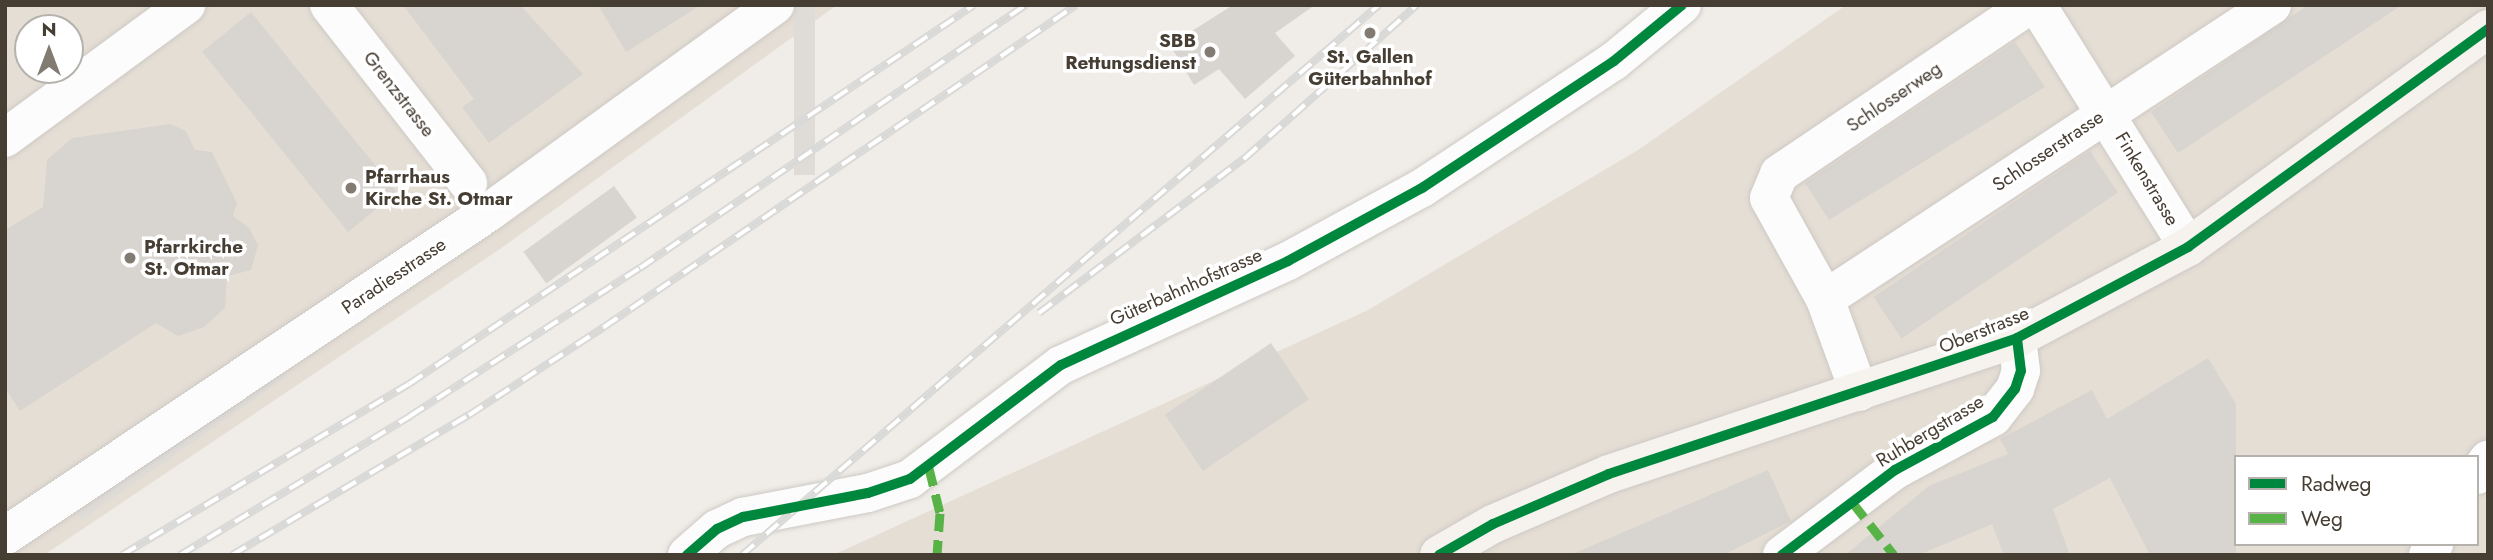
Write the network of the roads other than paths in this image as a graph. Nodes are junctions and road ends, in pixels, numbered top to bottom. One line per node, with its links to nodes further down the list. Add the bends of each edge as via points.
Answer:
1 (186, 5): 10 (street)
2 (329, 5): 11 (street, Grenzstrasse)
3 (775, 5): 16 (street, Paradiesstrasse, via 489,212)
4 (1682, 5): 17 (street, Güterbahnhofstrasse, via 1614,61 1422,188 1298,256 1061,365 910,480 868,494 743,517 717,529)
5 (2030, 5): 13 (street, Schlosserweg, via 1779,174 1769,198)
6 (2036, 5): 9 (street, Finkenstrasse)
7 (2272, 5): 9 (street, Schlosserstrasse)
8 (2488, 29): 12 (street, Oberstrasse)
9 (2107, 112): 12 (street, Finkenstrasse); 13 (street, Schlosserstrasse)
10 (5, 138)
11 (468, 183)
12 (2188, 247): 14 (street, Oberstrasse)
13 (1825, 299): 15 (street)
14 (2017, 338): 15 (street, Oberstrasse); 19 (street, Ruhbergstrasse, via 2021,371 2010,397 1993,417 1895,470)
15 (1859, 393): 18 (street, Oberstrasse, via 1741,427 1609,474 1493,524)
16 (5, 536)
17 (687, 555)
18 (1439, 555)
19 (1782, 555)

